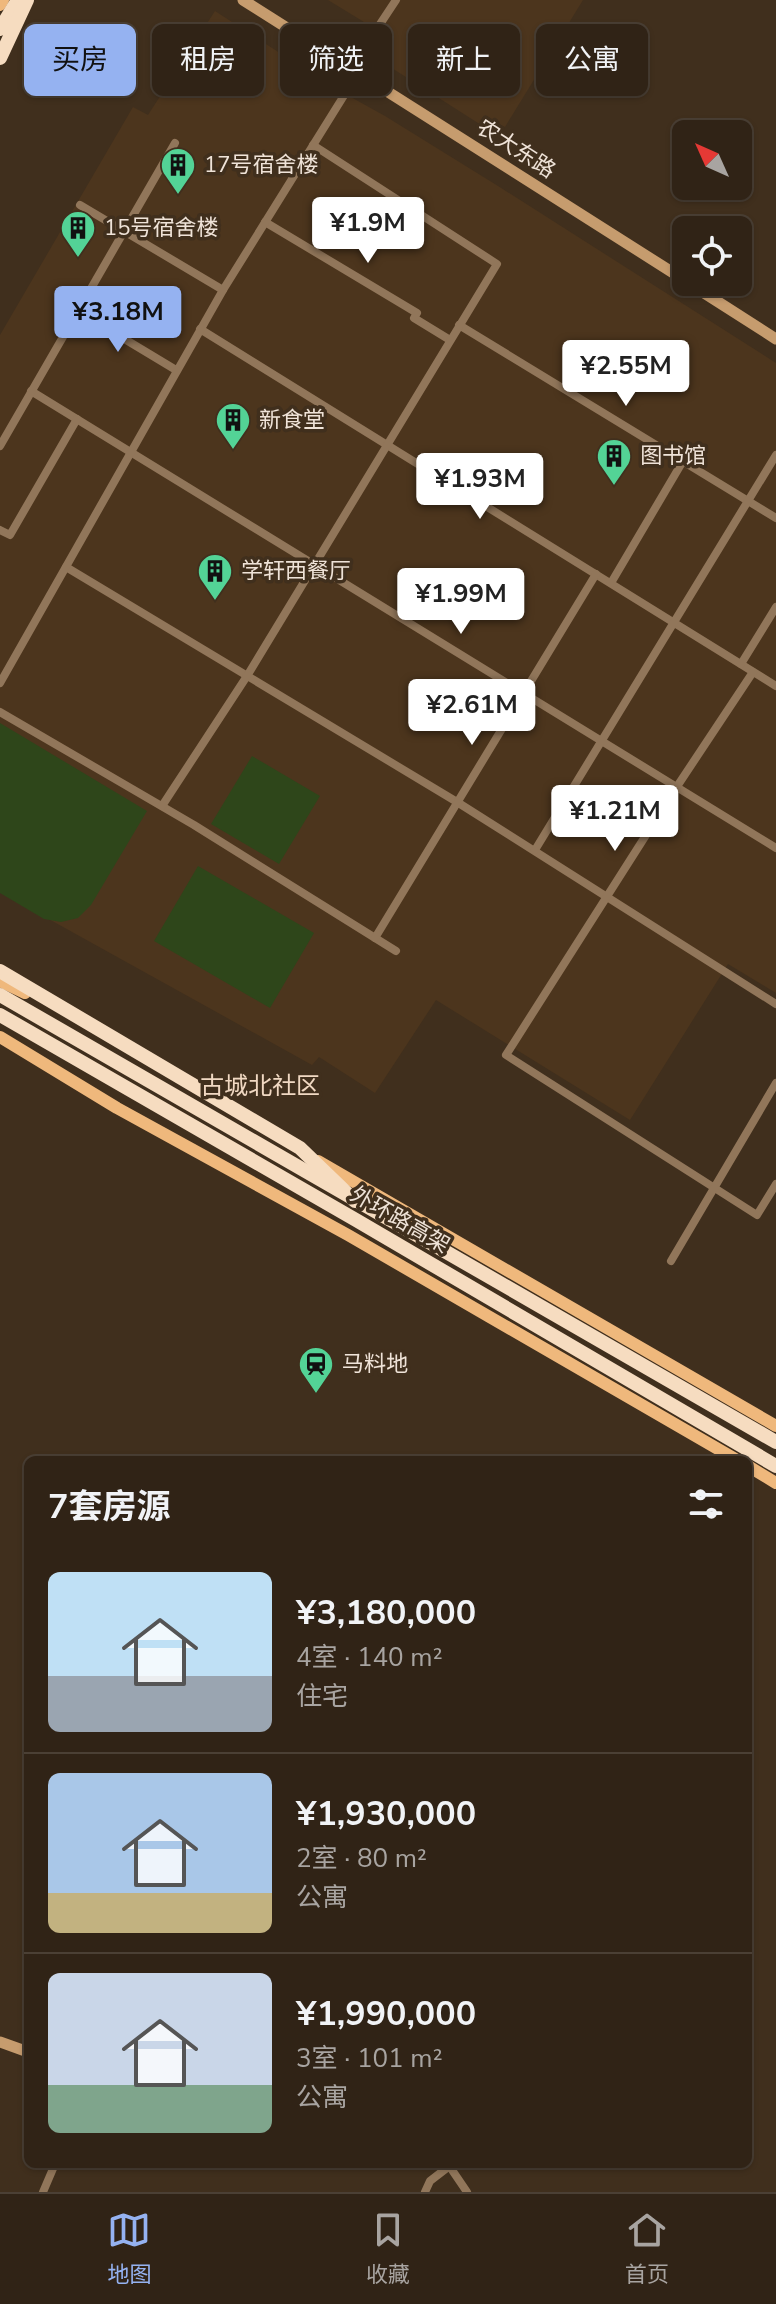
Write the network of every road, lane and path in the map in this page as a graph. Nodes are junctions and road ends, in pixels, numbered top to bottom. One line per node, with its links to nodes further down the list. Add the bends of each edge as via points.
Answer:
1 (3, 0): 5 (main road)
2 (22, 0): 8 (highway); 9 (highway)
3 (243, 0): 6 (main road, 农大东路)
4 (396, 0): 7 (street)
5 (0, 5)
6 (281, 24)
7 (382, 24)
8 (0, 32)
9 (0, 58)
10 (392, 95): 17 (main road, 农大东路)
11 (341, 96): 13 (street)
12 (175, 143): 16 (street)
13 (313, 145): 15 (street); 21 (street, via 497,264)
14 (80, 205): 16 (street)
15 (265, 222): 18 (street); 24 (street, via 417,313 414,318)
16 (124, 230): 18 (street); 20 (street)
17 (672, 272)
18 (223, 290): 22 (street)
19 (709, 296): 23 (main road, 农大东路)
20 (78, 311): 25 (street); 26 (street)
21 (459, 325): 24 (street); 32 (street)
22 (200, 329): 25 (street); 28 (street)
23 (776, 339)
24 (450, 340): 28 (street)
25 (176, 370): 30 (street)
26 (31, 391): 27 (street); 29 (street)
27 (77, 419): 30 (street); 35 (street, via 10,535)
28 (388, 445): 36 (street); 38 (street)
29 (0, 446)
30 (130, 452): 36 (street); 37 (street)
31 (776, 455): 33 (street)
32 (683, 461): 33 (street); 39 (street)
33 (748, 501): 34 (street); 41 (street)
34 (776, 518)
35 (0, 530)
36 (314, 565): 44 (street); 47 (street)
37 (66, 567): 44 (street); 45 (street)
38 (596, 574): 39 (street); 47 (street)
39 (611, 583): 41 (street)
40 (776, 607): 42 (street)
41 (673, 622): 42 (street); 49 (street)
42 (741, 664): 43 (street)
43 (753, 672): 46 (street); 50 (street)
44 (247, 676): 51 (street); 52 (street)
45 (0, 683)
46 (776, 686)
47 (524, 693): 49 (street); 51 (street)
48 (0, 712): 52 (street)
49 (601, 741): 50 (street); 54 (street)
50 (676, 788): 53 (street); 55 (street)
51 (457, 802): 54 (street); 56 (street)
52 (162, 806): 56 (street)
53 (776, 848)
54 (535, 850): 55 (street)
55 (606, 897): 61 (street); 66 (street, via 506,1055)
56 (375, 938): 57 (street)
57 (396, 951)
58 (0, 971): 67 (highway, bridge, via 300,1148)
59 (0, 981): 69 (main road, via 83,1020)
60 (0, 995): 67 (highway, 外环路高架, bridge)
61 (776, 1004)
62 (0, 1015): 72 (highway, 外环路高架)
63 (0, 1037): 71 (main road)
64 (776, 1083): 66 (street)
65 (776, 1184): 66 (street, via 757,1215)
66 (713, 1186): 68 (street)
67 (355, 1201): 70 (highway, 外环路高架)
68 (671, 1261)
69 (776, 1426)
70 (776, 1442)
71 (730, 1456)
72 (776, 1466)
73 (752, 1468): 74 (main road)
74 (776, 1483)
75 (0, 2042): 76 (main road)
76 (24, 2051)
77 (53, 2168): 80 (street)
78 (445, 2168): 81 (street)
79 (452, 2168): 82 (street)
80 (43, 2192)
81 (425, 2192)
82 (467, 2192)

